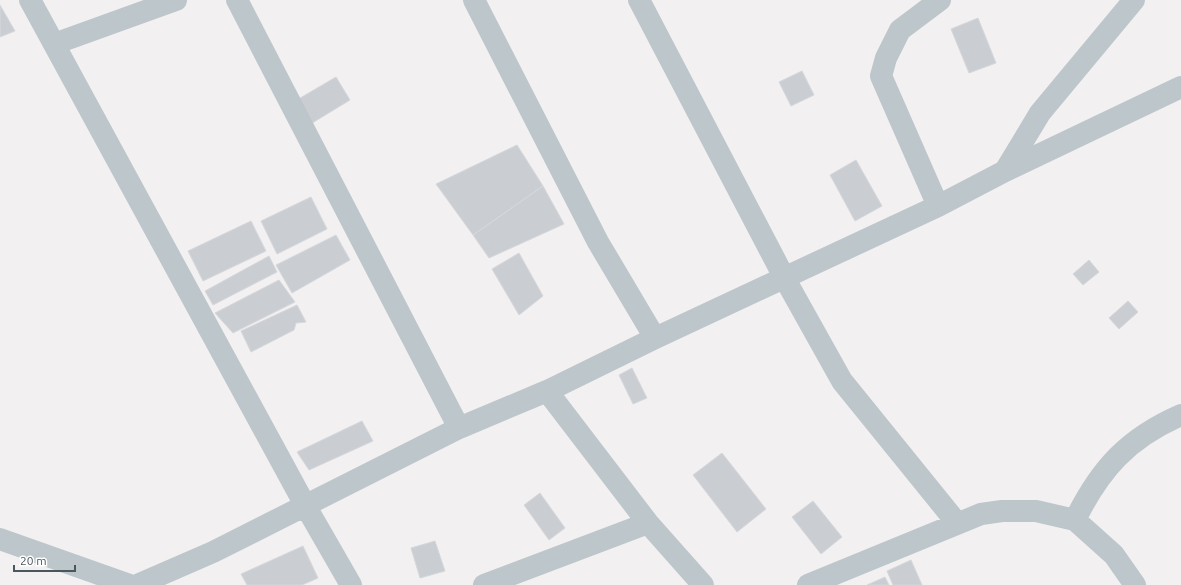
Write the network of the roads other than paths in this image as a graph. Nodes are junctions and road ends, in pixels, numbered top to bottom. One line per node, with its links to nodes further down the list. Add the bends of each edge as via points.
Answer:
1 (30, 0): 8 (street)
2 (176, 0): 8 (street)
3 (237, 0): 16 (street)
4 (474, 0): 13 (street, via 598,242)
5 (639, 0): 12 (street)
6 (940, 0): 11 (street, via 900,30 886,58 881,76)
7 (1134, 0): 10 (street, via 1040,113)
8 (54, 44): 17 (street)
9 (1181, 87): 10 (street)
10 (1005, 171): 11 (street)
11 (938, 206): 12 (street)
12 (785, 279): 13 (street); 20 (street, via 842,381)
13 (655, 338): 14 (street)
14 (547, 391): 16 (street); 19 (street)
15 (1181, 415): 18 (street, via 1162,423 1132,443 1112,461 1088,494)
16 (459, 428): 17 (street)
17 (305, 505): 23 (street, via 213,552); 24 (street)
18 (1075, 520): 20 (street, via 1036,511 1002,511 981,514); 28 (street, via 1114,555)
19 (648, 523): 25 (street); 26 (street)
20 (957, 523): 27 (street)
21 (0, 539): 22 (street)
22 (130, 585)
23 (137, 585)
24 (351, 585)
25 (484, 585)
26 (703, 585)
27 (808, 585)
28 (1135, 585)

